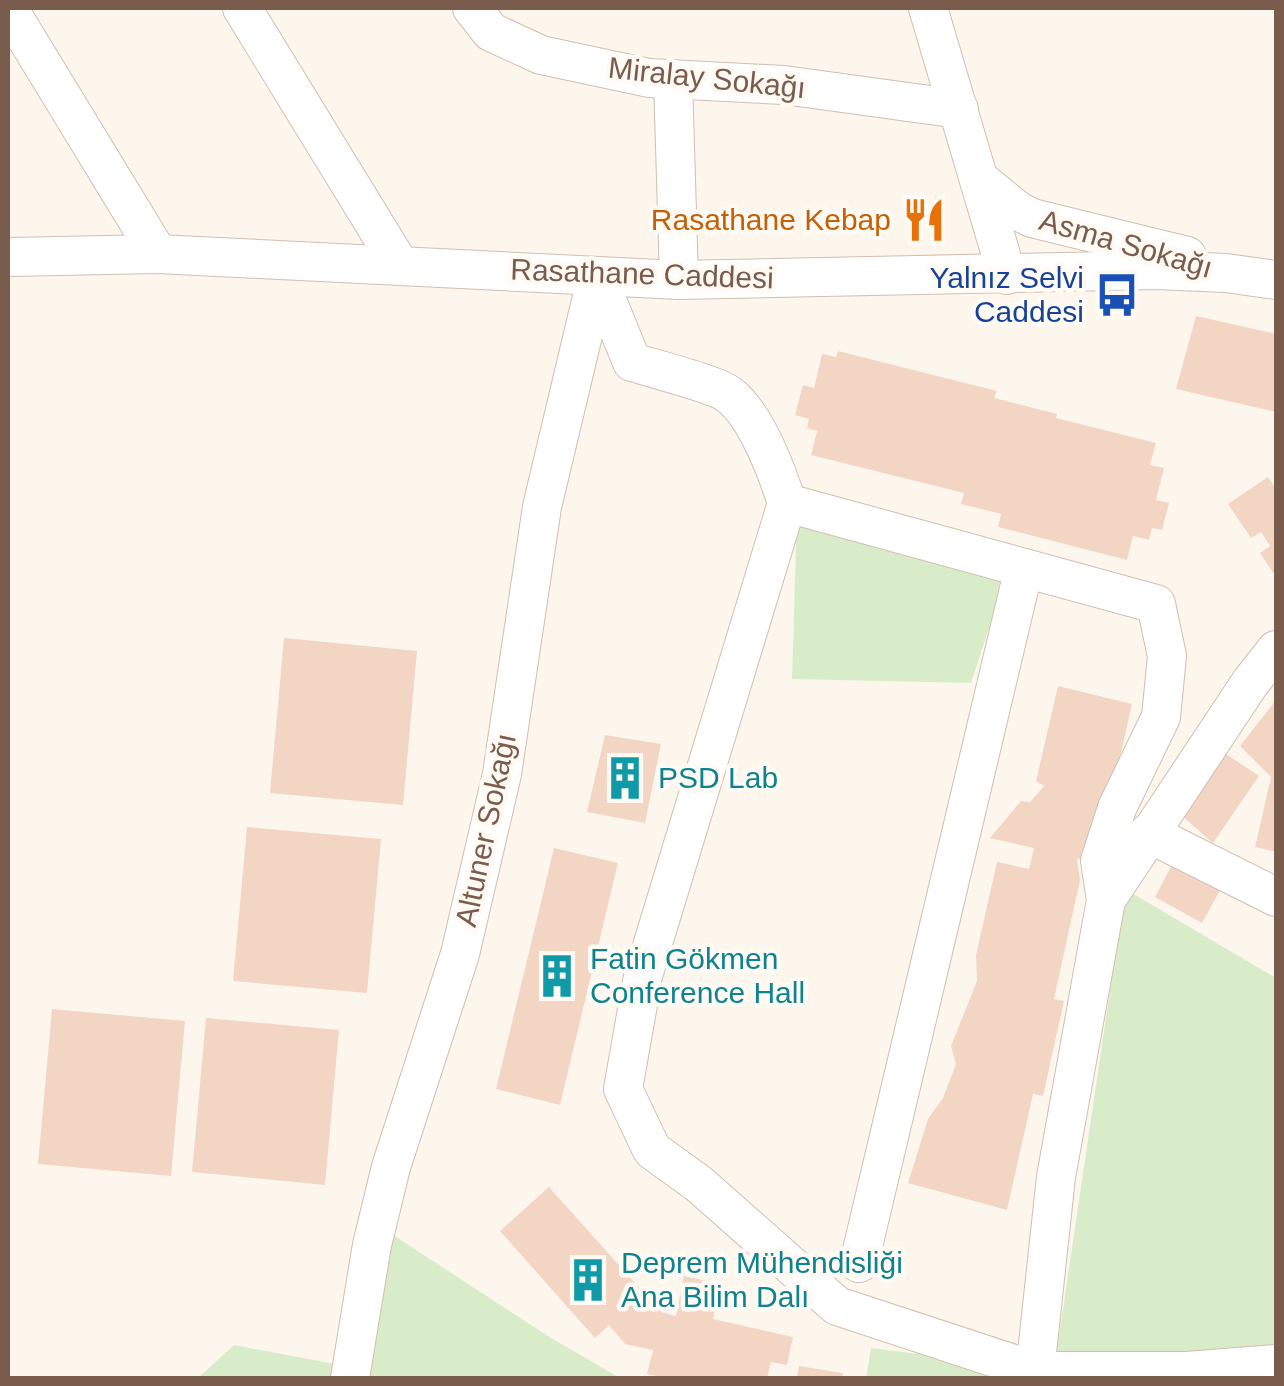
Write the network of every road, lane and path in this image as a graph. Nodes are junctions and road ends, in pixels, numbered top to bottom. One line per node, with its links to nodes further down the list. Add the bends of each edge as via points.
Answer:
1 (8, 8): 8 (street)
2 (242, 8): 10 (street)
3 (472, 8): 5 (street, Miralay Sokağı, via 491,32 541,55)
4 (928, 8): 6 (street, Asma Sokağı)
5 (673, 79): 6 (street, Miralay Sokağı, via 784,85); 14 (street)
6 (959, 110): 7 (street, Asma Sokağı)
7 (979, 179): 11 (street, Asma Sokağı, via 1032,218 1171,252); 12 (street, Asma Sokağı)
8 (158, 254): 9 (street, Rasathane Caddesi); 10 (street, Rasathane Caddesi)
9 (8, 257)
10 (399, 264): 13 (street, Rasathane Caddesi)
11 (1226, 273): 12 (street, Rasathane Caddesi); 15 (street, Rasathane Caddesi)
12 (1006, 275): 14 (street, Rasathane Caddesi)
13 (597, 276): 14 (street, Rasathane Caddesi); 16 (street, via 632,362 727,393 755,430); 26 (street, Altuner Sokağı, via 542,507 498,792 460,954 391,1167)
14 (680, 280)
15 (1276, 280)
16 (787, 503): 17 (street); 24 (street, via 643,976 623,1089 652,1150 837,1306)
17 (1024, 568): 21 (street, via 1156,604 1167,656 1161,717 1117,808 1100,862); 22 (street)
18 (1276, 650): 19 (street)
19 (1148, 833): 20 (street); 21 (street)
20 (1276, 897)
21 (1106, 900): 24 (street, via 1056,1177)
22 (860, 1263)
23 (1276, 1364): 25 (street)
24 (1036, 1374): 25 (street)
25 (1184, 1375)
26 (350, 1378)

